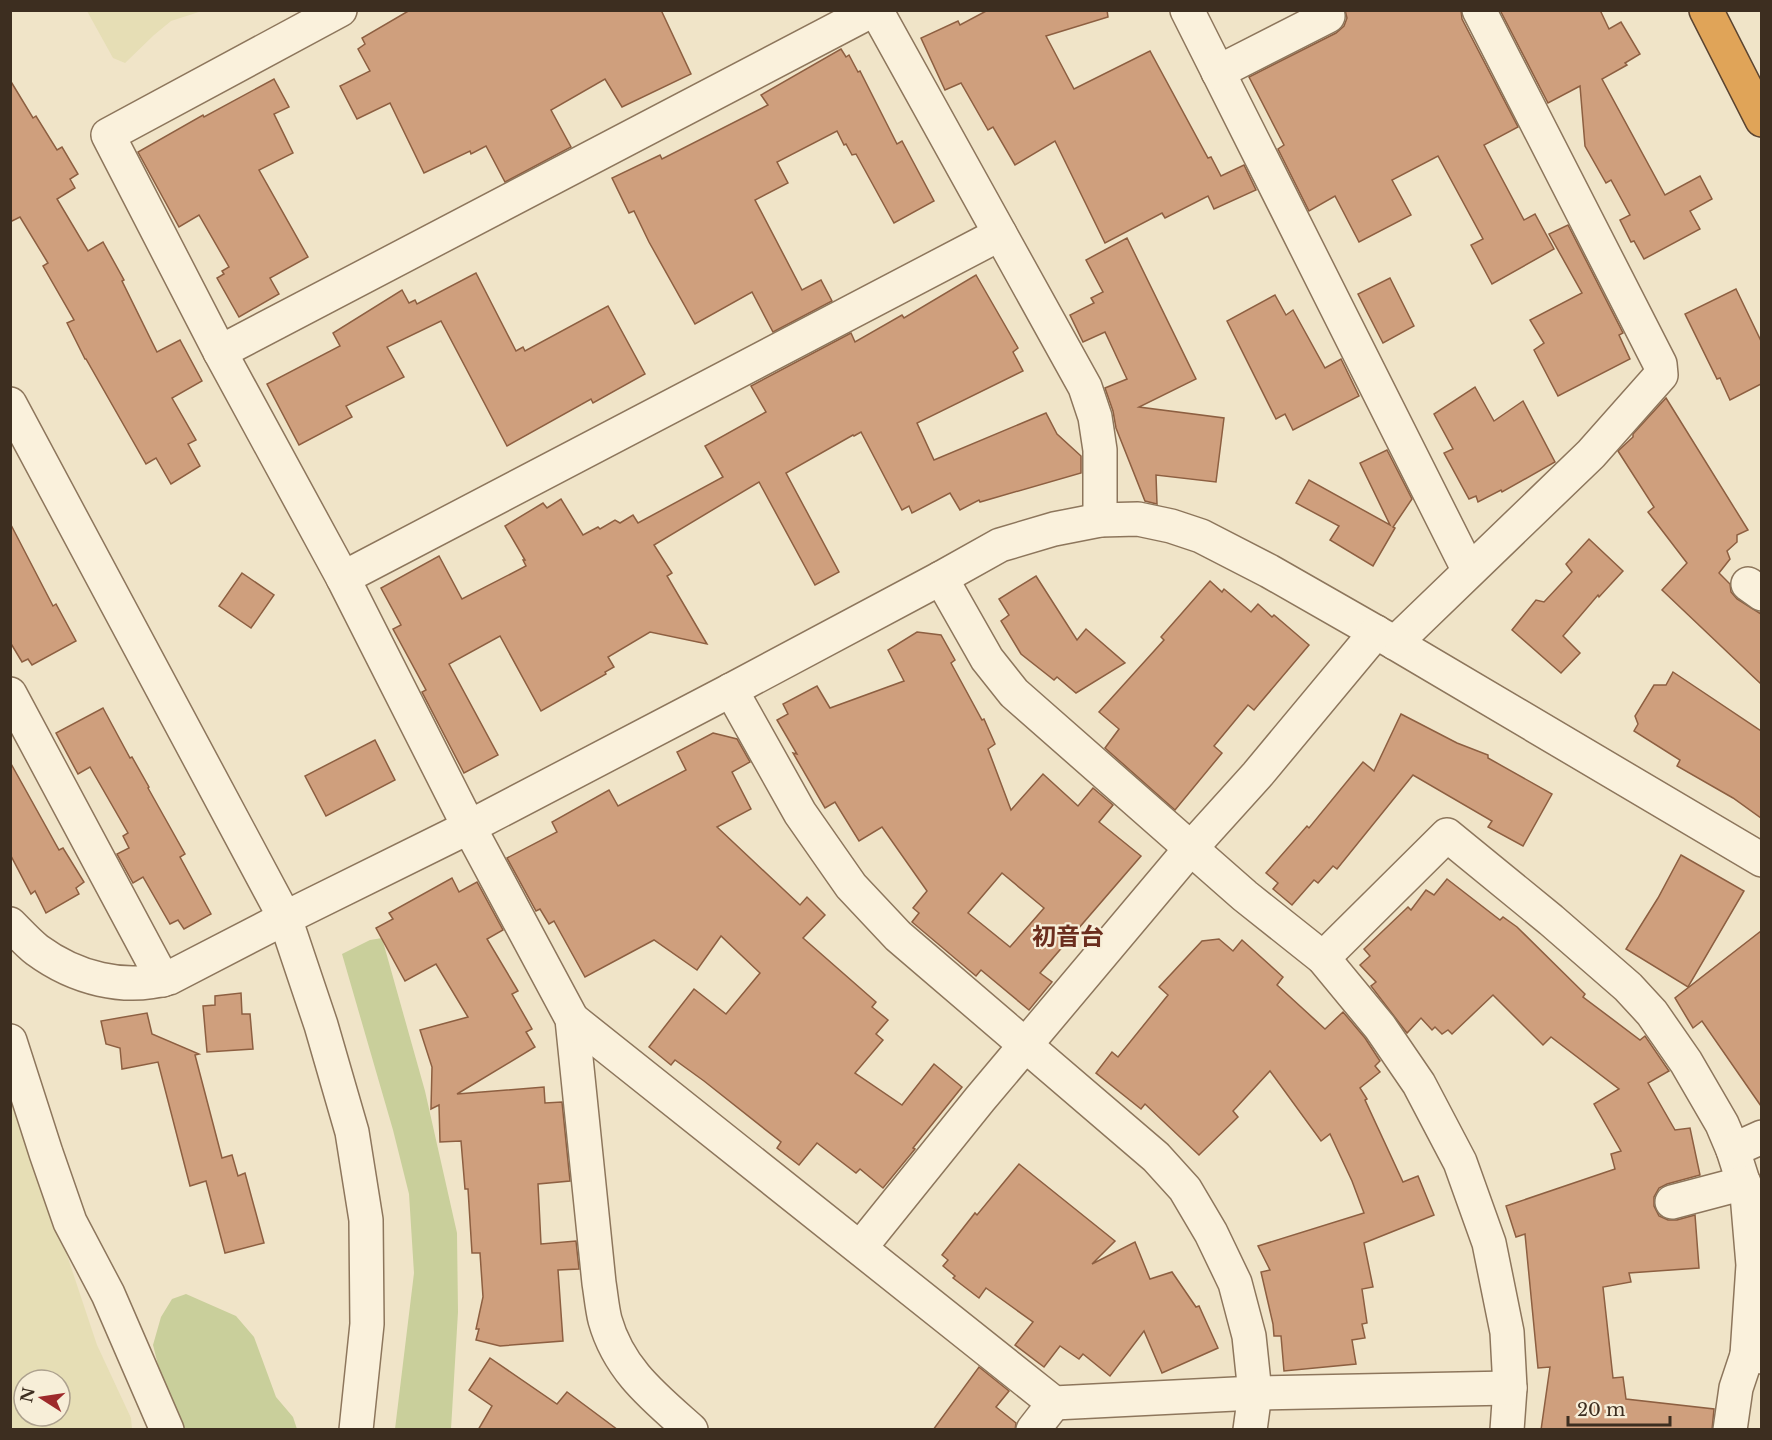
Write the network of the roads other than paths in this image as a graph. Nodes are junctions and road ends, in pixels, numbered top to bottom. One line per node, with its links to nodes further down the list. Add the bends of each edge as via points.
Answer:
1 (340, 10): 10 (street, via 108,135)
2 (874, 10): 9 (street); 10 (street)
3 (1187, 10): 7 (street)
4 (1479, 10): 13 (street, via 1660,364 1660,375 1591,454)
5 (1706, 10): 8 (highway)
6 (1328, 16): 7 (street)
7 (1218, 72): 13 (street)
8 (1761, 120)
9 (1000, 234): 12 (street, via 1084,387 1095,417 1100,450); 14 (street)
10 (220, 352): 14 (street)
11 (10, 404): 22 (street)
12 (1100, 520): 15 (street, via 1000,545); 16 (street, via 1138,519 1201,536)
13 (1469, 571): 16 (street)
14 (343, 578): 19 (street)
15 (941, 578): 17 (street); 20 (street, via 987,660 1014,693)
16 (1386, 638): 20 (street); 21 (street)
17 (731, 690): 19 (street); 28 (street, via 800,813 851,886 898,936)
18 (10, 694): 25 (street)
19 (469, 827): 22 (street); 26 (street)
20 (1191, 848): 24 (street); 28 (street)
21 (1761, 860)
22 (285, 918): 25 (street); 38 (street, via 352,1132 366,1220 367,1324)
23 (10, 924): 25 (street, via 36,949 62,966 111,982)
24 (1323, 958): 29 (street, via 1447,835 1628,987 1652,1013 1686,1062 1722,1124); 34 (street, via 1419,1084 1460,1162 1489,1243 1507,1332)
25 (162, 980)
26 (572, 1019): 32 (street); 39 (street, via 605,1320 617,1352 630,1371)
27 (10, 1041): 37 (street, via 70,1222 108,1294)
28 (1027, 1045): 32 (street); 35 (street, via 1156,1157 1185,1189 1236,1283 1249,1336)
29 (1747, 1144): 30 (street)
30 (1744, 1183): 31 (street); 33 (street, via 1753,1265)
31 (1672, 1202)
32 (860, 1248): 36 (street)
33 (1754, 1356): 43 (street, via 1736,1388)
34 (1510, 1388): 35 (street); 42 (street)
35 (1255, 1393): 36 (street); 41 (street)
36 (1054, 1403): 40 (street)
37 (168, 1430)
38 (357, 1430)
39 (691, 1430)
40 (1033, 1430)
41 (1250, 1430)
42 (1507, 1430)
43 (1730, 1430)

